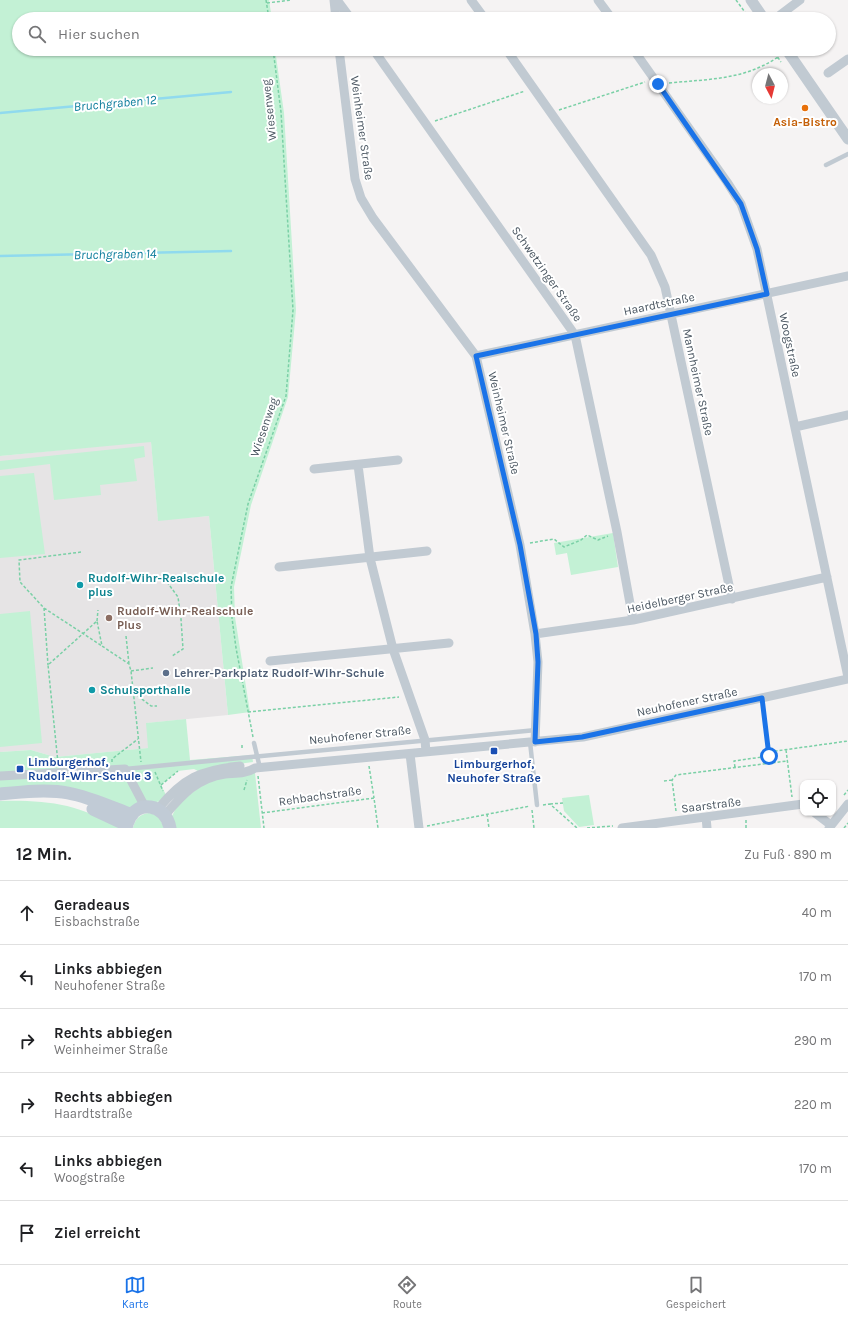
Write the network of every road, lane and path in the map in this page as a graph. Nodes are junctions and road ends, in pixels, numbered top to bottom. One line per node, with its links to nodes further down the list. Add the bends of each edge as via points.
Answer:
1 (266, 0): 10 (path)
2 (292, 0): 10 (path)
3 (334, 0): 12 (street)
4 (337, 0): 13 (street)
5 (471, 0): 14 (street)
6 (598, 0): 15 (street)
7 (736, 0): 16 (path)
8 (751, 0): 17 (street)
9 (800, 0): 18 (street)
10 (267, 3): 11 (path)
11 (268, 12)
12 (335, 12)
13 (346, 12)
14 (480, 12)
15 (607, 12)
16 (745, 12)
17 (759, 12)
18 (784, 12)
19 (274, 56): 75 (path, Wiesenweg, via 281,112 293,310 286,396 248,504 231,587 232,618)
20 (341, 56): 39 (street, Weinheimer Straße, via 355,179 361,198 373,218)
21 (378, 56): 31 (street, Schwetzinger Straße)
22 (511, 56): 29 (street, Mannheimer Straße)
23 (638, 56): 28 (street, Woogstraße)
24 (778, 56): 28 (path, via 755,71 741,76)
25 (784, 56): 32 (street)
26 (848, 59): 27 (street)
27 (828, 73)
28 (657, 82): 30 (path); 36 (street, Woogstraße, via 741,204 757,249)
29 (534, 88): 30 (street, Mannheimer Straße); 31 (path)
30 (552, 112): 37 (street, Mannheimer Straße, via 651,254 665,287)
31 (428, 124): 38 (street, Schwetzinger Straße)
32 (848, 139)
33 (848, 154): 34 (lane)
34 (826, 165)
35 (848, 276): 36 (street, Haardtstraße)
36 (767, 294): 37 (street, Haardtstraße); 41 (street, Woogstraße)
37 (671, 313): 38 (street, Haardtstraße); 53 (street, Mannheimer Straße)
38 (575, 335): 39 (street, Haardtstraße); 45 (street, Schwetzinger Straße)
39 (476, 356): 46 (street, Weinheimer Straße)
40 (848, 415): 41 (street)
41 (794, 427): 51 (street, Woogstraße)
42 (398, 460): 43 (street)
43 (358, 466): 44 (street); 49 (street)
44 (314, 469)
45 (617, 532): 46 (path, via 598,540 587,535 564,546 554,539); 56 (street, Schwetzinger Straße)
46 (520, 545): 59 (street, Weinheimer Straße)
47 (427, 551): 49 (street)
48 (81, 552): 54 (path, via 19,560 20,582)
49 (370, 558): 50 (street); 63 (street)
50 (279, 567)
51 (827, 577): 53 (street, Heidelberger Straße); 70 (street, Woogstraße)
52 (162, 582): 64 (path, via 167,582 178,597 181,619 183,649)
53 (732, 599): 56 (street, Heidelberger Straße)
54 (44, 608): 58 (path); 67 (path)
55 (98, 610): 57 (path)
56 (633, 620): 59 (street, Heidelberger Straße)
57 (97, 621): 58 (path); 62 (path)
58 (83, 633): 62 (path); 67 (path)
59 (536, 634): 76 (street, Weinheimer Straße)
60 (126, 636): 66 (path)
61 (449, 643): 63 (street)
62 (102, 646): 66 (path)
63 (394, 649): 65 (street); 72 (street)
64 (172, 656)
65 (270, 661)
66 (129, 664): 69 (path)
67 (48, 665): 98 (path)
68 (153, 668): 69 (path)
69 (132, 671): 71 (path)
70 (848, 678): 73 (street, Neuhofener Straße)
71 (134, 693): 74 (path, via 151,706); 77 (path)
72 (409, 696): 75 (path); 78 (street)
73 (762, 698): 79 (street, Neuhofener Straße, via 582,737); 84 (path)
74 (157, 706)
75 (247, 712): 81 (path, Wiesenweg)
76 (536, 730): 78 (lane, Neuhofener Straße); 79 (street, Weinheimer Straße)
77 (138, 739): 93 (path); 95 (path, via 112,759)
78 (425, 740): 83 (street); 87 (lane, Neuhofener Straße)
79 (533, 742): 83 (street, Neuhofener Straße); 110 (lane)
80 (848, 742): 82 (path)
81 (254, 743): 87 (lane)
82 (786, 750): 84 (path); 89 (path)
83 (426, 752): 85 (street, Neuhofener Straße)
84 (769, 752): 86 (path)
85 (410, 754): 88 (street, Neuhofener Straße); 126 (street)
86 (769, 756): 90 (path); 92 (path, via 734,761)
87 (259, 757): 91 (lane, Neuhofener Straße); 96 (lane)
88 (368, 758): 96 (street, Neuhofener Straße); 106 (path)
89 (787, 761): 90 (path); 111 (path)
90 (770, 763): 92 (path)
91 (151, 767): 93 (lane, Neuhofener Straße); 102 (path, via 158,775)
92 (735, 767): 100 (path, via 676,775)
93 (141, 768): 94 (lane, Neuhofener Straße)
94 (125, 769): 95 (street); 112 (street)
95 (113, 770): 98 (street)
96 (255, 770): 103 (path); 105 (street, Neuhofener Straße, via 249,765 202,773 183,783); 112 (street, Neuhofener Straße, via 214,776); 113 (path, via 258,774)
97 (178, 771): 102 (path)
98 (59, 774): 99 (street)
99 (0, 776)
100 (672, 780): 101 (path); 117 (path)
101 (664, 781)
102 (161, 785): 105 (path)
103 (244, 790)
104 (0, 794): 118 (main road, via 33,791 67,793 101,803)
105 (168, 797): 112 (street, Neuhofener Straße)
106 (374, 798): 113 (path, Rehbachstraße); 125 (path, Rehbachstraße)
107 (563, 803): 108 (path)
108 (550, 804): 110 (path); 130 (path)
109 (848, 804): 122 (street)
110 (536, 805)
111 (798, 805): 116 (street, Saarstraße)
112 (156, 810): 118 (main road, via 140,809); 123 (main road)
113 (262, 813): 124 (path)
114 (487, 814): 120 (path); 128 (path); 129 (path, via 531,806)
115 (819, 816): 122 (street)
116 (706, 817): 117 (street, Saarstraße); 134 (street)
117 (678, 821): 121 (street, Saarstraße)
118 (129, 823)
119 (848, 823): 135 (path)
120 (438, 824): 126 (path); 127 (path)
121 (632, 827): 133 (street, Saarstraße)
122 (830, 827)
123 (170, 828)
124 (264, 828)
125 (378, 828)
126 (419, 828)
127 (439, 828)
128 (489, 828)
129 (534, 828)
130 (576, 828)
131 (587, 828): 132 (path, via 612,825)
132 (616, 828)
133 (622, 828)
134 (707, 828)
135 (844, 828)

